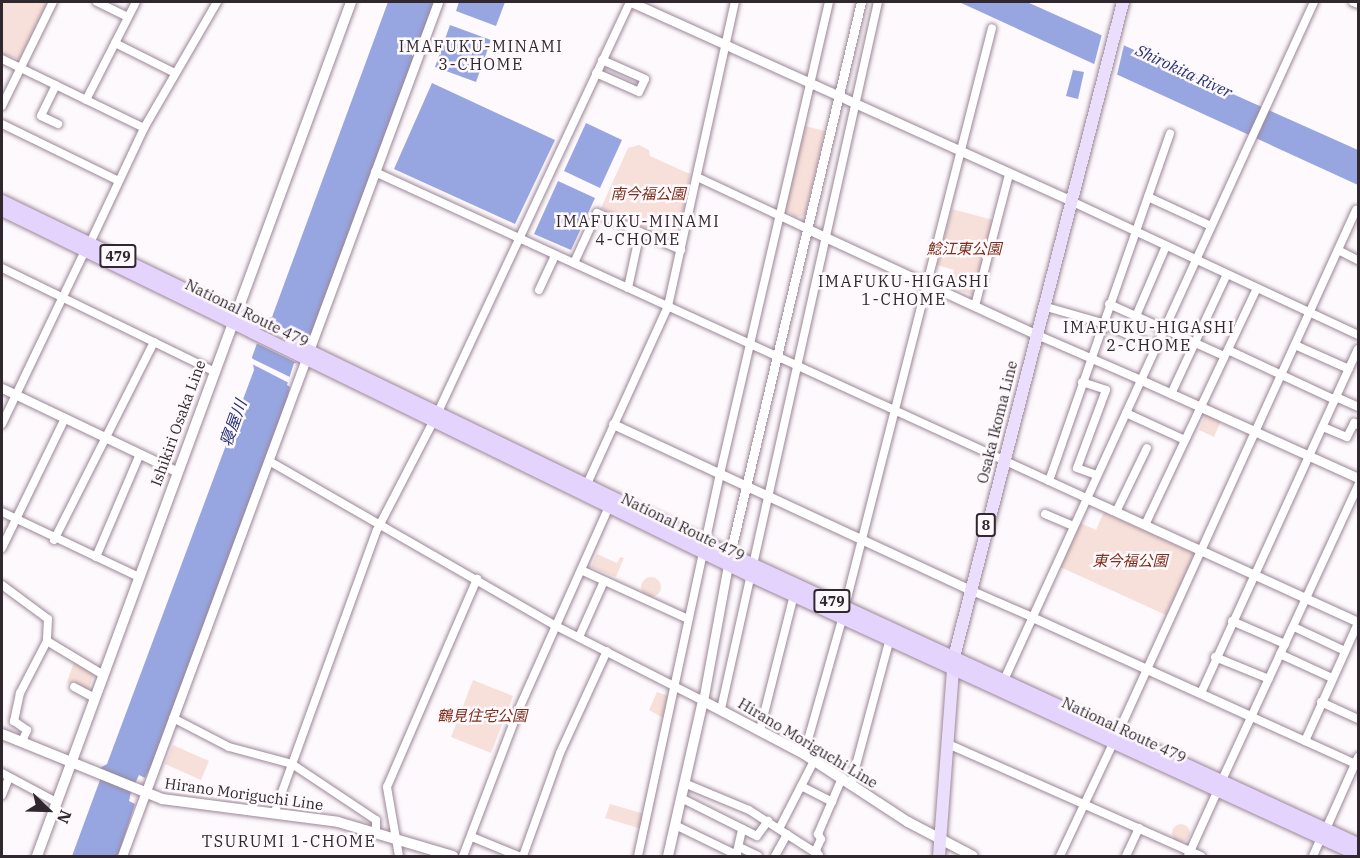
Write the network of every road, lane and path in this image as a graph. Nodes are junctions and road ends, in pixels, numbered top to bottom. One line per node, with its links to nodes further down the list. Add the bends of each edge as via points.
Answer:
1 (53, 2): 22 (street)
2 (97, 2): 16 (street)
3 (136, 2): 16 (street)
4 (217, 2): 23 (street)
5 (351, 2): 73 (main road, Ishikiri Osaka Line)
6 (438, 2): 36 (street)
7 (630, 2): 19 (street); 21 (street)
8 (735, 2): 19 (street)
9 (829, 2): 26 (street)
10 (861, 2): 27 (street)
11 (878, 2): 29 (street)
12 (1123, 2): 42 (main road, Osaka Ikoma Line / 8)
13 (1314, 2): 46 (street)
14 (1353, 2): 15 (street)
15 (1359, 4)
16 (128, 17): 18 (street)
17 (992, 28): 35 (street)
18 (115, 43): 23 (street); 28 (street)
19 (725, 45): 26 (street); 38 (street)
20 (2, 59): 22 (street)
21 (602, 60): 24 (street); 24 (street, via 645,79 639,92)
22 (20, 69): 25 (street); 30 (street)
23 (175, 73): 33 (street)
24 (596, 73): 51 (street)
25 (56, 85): 28 (street); 32 (street, via 38,114)
26 (810, 85): 27 (street); 45 (street)
27 (839, 98): 29 (street); 47 (street)
28 (86, 100): 33 (street)
29 (855, 105): 35 (street); 50 (street)
30 (2, 106)
31 (2, 124): 39 (street)
32 (58, 124)
33 (144, 128): 39 (street)
34 (1170, 133): 40 (street)
35 (960, 153): 37 (street); 62 (street)
36 (375, 172): 51 (street); 84 (street)
37 (1009, 175): 42 (street); 69 (street)
38 (697, 177): 45 (street); 54 (street)
39 (119, 181): 53 (street)
40 (1148, 197): 46 (street); 48 (street)
41 (2, 201): 53 (highway, National Route 479 / 479)
42 (1073, 202): 48 (street); 70 (main road, Osaka Ikoma Line / 8)
43 (2, 210): 53 (highway, National Route 479 / 479)
44 (1356, 210): 55 (street)
45 (780, 216): 47 (street); 80 (street)
46 (1210, 226): 57 (street)
47 (810, 230): 50 (street); 86 (street)
48 (1135, 231): 52 (street); 67 (street)
49 (640, 232): 54 (street); 59 (street, via 597,213); 63 (street)
50 (824, 237): 62 (street); 88 (street)
51 (521, 239): 56 (street); 102 (street)
52 (1166, 246): 57 (street); 72 (street)
53 (88, 247): 66 (street); 73 (highway, National Route 479 / 479)
54 (681, 250): 68 (street)
55 (1338, 250): 58 (street); 71 (street)
56 (555, 255): 59 (street); 65 (street)
57 (1195, 260): 61 (street); 75 (street)
58 (1359, 261)
59 (574, 264): 63 (street)
60 (2, 268): 66 (street)
61 (1227, 274): 64 (street); 79 (street)
62 (928, 284): 69 (street); 100 (street)
63 (628, 288): 68 (street)
64 (1257, 288): 71 (street); 85 (street)
65 (539, 290)
66 (63, 298): 78 (street); 95 (street)
67 (1109, 304): 72 (street); 74 (street)
68 (669, 306): 80 (street); 105 (street)
69 (975, 306): 76 (street)
70 (1043, 306): 74 (street); 76 (main road, Osaka Ikoma Line / 8)
71 (1310, 312): 77 (street); 81 (street)
72 (1136, 316): 75 (street)
73 (233, 318): 84 (highway, National Route 479 / 479); 90 (main road, Ishikiri Osaka Line)
74 (1102, 323): 82 (street); 87 (street)
75 (1164, 329): 79 (street); 82 (street)
76 (1035, 333): 87 (street); 114 (main road, Osaka Ikoma Line / 8)
77 (1359, 335)
78 (154, 342): 90 (street); 109 (street)
79 (1194, 343): 85 (street); 96 (street)
80 (750, 344): 86 (street); 117 (street)
81 (1295, 345): 89 (street); 91 (street)
82 (1156, 347): 92 (street)
83 (1359, 349): 89 (street)
84 (306, 353): 102 (highway, National Route 479 / 479); 115 (street)
85 (1226, 353): 91 (street); 99 (street)
86 (780, 357): 88 (street); 123 (street)
87 (1090, 358): 92 (street); 93 (street)
88 (797, 365): 100 (street); 124 (street)
89 (1349, 369): 97 (street)
90 (213, 371): 116 (main road, Ishikiri Osaka Line)
91 (1281, 375): 97 (street); 108 (street)
92 (1141, 380): 96 (street); 101 (street)
93 (1082, 382): 118 (street, via 1106,390 1077,468); 120 (street)
94 (2, 388): 95 (street)
95 (15, 394): 103 (street); 104 (street)
96 (1171, 394): 99 (street)
97 (1336, 398): 98 (street); 107 (street)
98 (1359, 406)
99 (1201, 407): 108 (street); 110 (street)
100 (895, 410): 114 (street); 134 (street)
101 (1126, 413): 110 (street); 118 (street)
102 (436, 416): 121 (highway, National Route 479 / 479); 126 (highway, National Route 479 / 479); 133 (street)
103 (65, 418): 109 (street); 130 (street)
104 (2, 424)
105 (613, 424): 117 (street); 121 (street)
106 (1359, 425): 107 (street, via 1354,423 1347,437)
107 (1323, 426): 113 (street)
108 (1254, 432): 113 (street); 138 (street)
109 (106, 436): 112 (street); 135 (street)
110 (1185, 440): 131 (street)
111 (1147, 448): 128 (street)
112 (140, 454): 116 (street); 139 (street)
113 (1309, 456): 119 (street); 143 (street)
114 (1003, 460): 120 (street); 148 (main road, Osaka Ikoma Line / 8)
115 (269, 461): 133 (street); 180 (street)
116 (176, 471): 144 (main road, Ishikiri Osaka Line)
117 (720, 474): 123 (street); 137 (street)
118 (1096, 475): 125 (street)
119 (1359, 478)
120 (1049, 481): 125 (street)
121 (586, 484): 126 (highway, National Route 479 / 479)
122 (1359, 485): 150 (street)
123 (748, 486): 124 (street); 140 (street)
124 (769, 496): 134 (street); 142 (street)
125 (1086, 498): 128 (street); 132 (street)
126 (611, 502): 137 (highway, National Route 479 / 479); 141 (street)
127 (2, 512): 130 (street)
128 (1116, 512): 131 (street)
129 (1045, 514): 132 (street)
130 (15, 519): 135 (street); 136 (street)
131 (1145, 525): 138 (street)
132 (1073, 526): 152 (street)
133 (381, 527): 145 (street); 192 (street, via 350,598)
134 (862, 539): 148 (street); 151 (street)
135 (54, 540): 139 (street)
136 (2, 548)
137 (704, 548): 140 (highway, National Route 479 / 479); 153 (street)
138 (1200, 550): 143 (street); 167 (street)
139 (96, 557): 144 (street)
140 (729, 560): 142 (highway, National Route 479 / 479); 176 (street)
141 (581, 570): 146 (street); 156 (street)
142 (750, 570): 149 (highway, National Route 479 / 479); 151 (highway, National Route 479 / 479); 178 (street)
143 (1255, 574): 150 (street); 154 (street)
144 (137, 576): 168 (main road, Ishikiri Osaka Line)
145 (477, 579): 156 (street); 214 (street, via 387,787)
146 (604, 580): 153 (street); 158 (street)
147 (2, 585): 160 (street, via 46,615)
148 (970, 590): 152 (street); 166 (main road, Osaka Ikoma Line / 8)
149 (795, 594): 151 (highway, National Route 479 / 479); 182 (street)
150 (1307, 599): 155 (street); 157 (street)
151 (844, 611): 159 (highway, National Route 479 / 479); 166 (highway, National Route 479 / 479); 188 (street)
152 (1032, 617): 167 (street); 170 (street)
153 (688, 619): 173 (street)
154 (1232, 621): 161 (street); 165 (street)
155 (1359, 623): 163 (street)
156 (556, 626): 158 (street); 213 (street, via 518,711)
157 (1294, 627): 161 (street); 163 (street)
158 (579, 637): 162 (street)
159 (890, 638): 166 (highway, National Route 479 / 479); 194 (street)
160 (47, 641): 168 (street); 186 (street, via 20,693 14,721 27,730)
161 (1285, 644): 164 (street)
162 (607, 651): 173 (street); 226 (street, via 560,753)
163 (1345, 651): 169 (street)
164 (1280, 654): 169 (street); 171 (street)
165 (1215, 657): 171 (street); 174 (street)
166 (953, 662): 170 (highway, National Route 479 / 479); 184 (highway, National Route 479 / 479); 187 (main road, Osaka Ikoma Line / 8)
167 (1146, 669): 174 (street); 184 (street)
168 (102, 674): 175 (main road, Ishikiri Osaka Line)
169 (1332, 678): 177 (street)
170 (1004, 680): 184 (highway, National Route 479 / 479)
171 (1269, 680): 179 (street)
172 (74, 687): 175 (street)
173 (675, 687): 176 (street); 227 (street)
174 (1201, 693): 179 (street)
175 (93, 697): 189 (main road, Ishikiri Osaka Line)
176 (703, 701): 178 (main road, Hirano Moriguchi Line); 195 (main road)
177 (1322, 702): 181 (street); 185 (street)
178 (721, 709): 182 (main road, Hirano Moriguchi Line)
179 (1252, 717): 185 (street); 196 (street)
180 (173, 718): 192 (street, via 229,747); 198 (street)
181 (1359, 719)
182 (760, 730): 188 (main road, Hirano Moriguchi Line)
183 (2, 734): 186 (main road, Hirano Moriguchi Line)
184 (1116, 737): 196 (highway, National Route 479 / 479); 203 (street)
185 (1305, 741): 191 (street)
186 (22, 742): 189 (main road, Hirano Moriguchi Line)
187 (948, 744): 203 (street); 215 (main road, Osaka Ikoma Line / 8)
188 (804, 754): 190 (main road, Hirano Moriguchi Line)
189 (71, 760): 198 (main road, Hirano Moriguchi Line); 201 (main road, Ishikiri Osaka Line)
190 (814, 761): 194 (main road, Hirano Moriguchi Line); 197 (street)
191 (1358, 762): 212 (street)
192 (292, 764): 204 (street); 210 (street, via 376,820)
193 (5, 776): 199 (street); 201 (street)
194 (847, 781): 202 (street); 215 (main road, Hirano Moriguchi Line)
195 (684, 783): 200 (main road); 205 (street)
196 (1220, 785): 212 (highway, National Route 479 / 479); 218 (street)
197 (801, 786): 202 (street); 209 (street)
198 (142, 791): 204 (main road, Hirano Moriguchi Line, via 162,799); 221 (street)
199 (2, 795)
200 (681, 798): 206 (main road); 208 (street)
201 (56, 802): 220 (main road, Ishikiri Osaka Line)
202 (832, 802): 231 (street, via 818,834)
203 (1085, 802): 207 (street); 234 (street)
204 (274, 814): 210 (main road, Hirano Moriguchi Line, via 338,822)
205 (768, 821): 208 (street, via 757,837); 209 (street)
206 (675, 825): 217 (street); 228 (main road)
207 (1139, 828): 218 (street); 235 (street)
208 (742, 829): 217 (street)
209 (779, 829): 211 (street)
210 (376, 832): 214 (main road, Hirano Moriguchi Line)
211 (787, 834): 230 (street); 231 (street)
212 (1323, 834): 216 (highway, National Route 479 / 479); 219 (highway, National Route 479 / 479); 237 (street)
213 (472, 837): 224 (street); 225 (street)
214 (398, 839): 222 (street); 223 (main road, Hirano Moriguchi Line)
215 (940, 841): 232 (main road, Osaka Ikoma Line / 8); 233 (main road, Hirano Moriguchi Line)
216 (1359, 844)
217 (737, 853): 229 (street)
218 (1190, 854): 236 (street)
219 (1359, 855)
220 (37, 856)
221 (122, 856)
222 (399, 856)
223 (453, 856)
224 (463, 856)
225 (518, 856)
226 (523, 856)
227 (639, 856)
228 (668, 856)
229 (758, 856)
230 (775, 856)
231 (819, 856)
232 (939, 856)
233 (973, 856)
234 (1060, 856)
235 (1126, 856)
236 (1201, 856)
237 (1313, 856)

